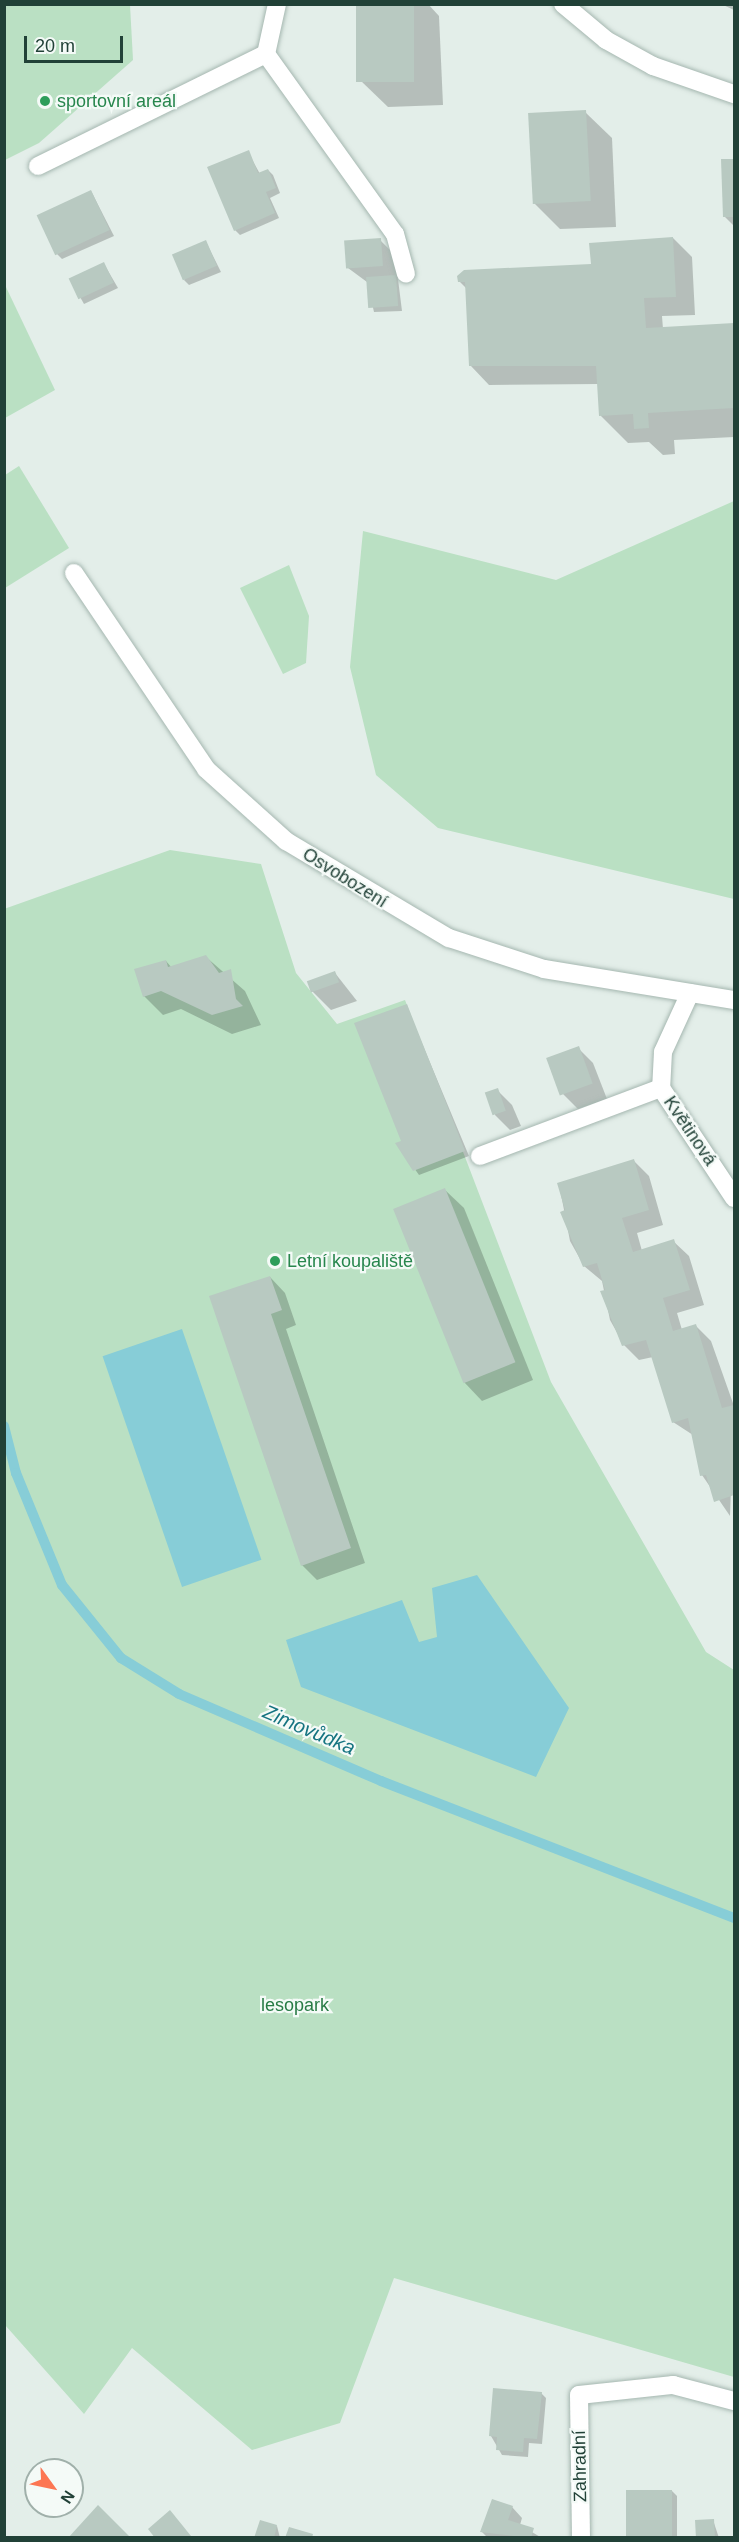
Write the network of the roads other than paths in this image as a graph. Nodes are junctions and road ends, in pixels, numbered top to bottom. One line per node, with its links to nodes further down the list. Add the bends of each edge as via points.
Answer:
1 (277, 4): 3 (street)
2 (563, 4): 4 (street, via 606,40 653,66)
3 (266, 54): 5 (street); 6 (street, via 395,234)
4 (735, 94)
5 (38, 166)
6 (406, 274)
7 (74, 573): 8 (street, Osvobození, via 206,769 286,841 449,938 544,969)
8 (690, 993): 9 (street, Osvobození); 10 (street, Květinová, via 663,1052)
9 (735, 1000)
10 (661, 1088): 11 (street); 12 (street, Květinová)
11 (480, 1156)
12 (735, 1198)
13 (735, 2401): 14 (street, Zahradní, via 673,2385 579,2396)
14 (581, 2538)

